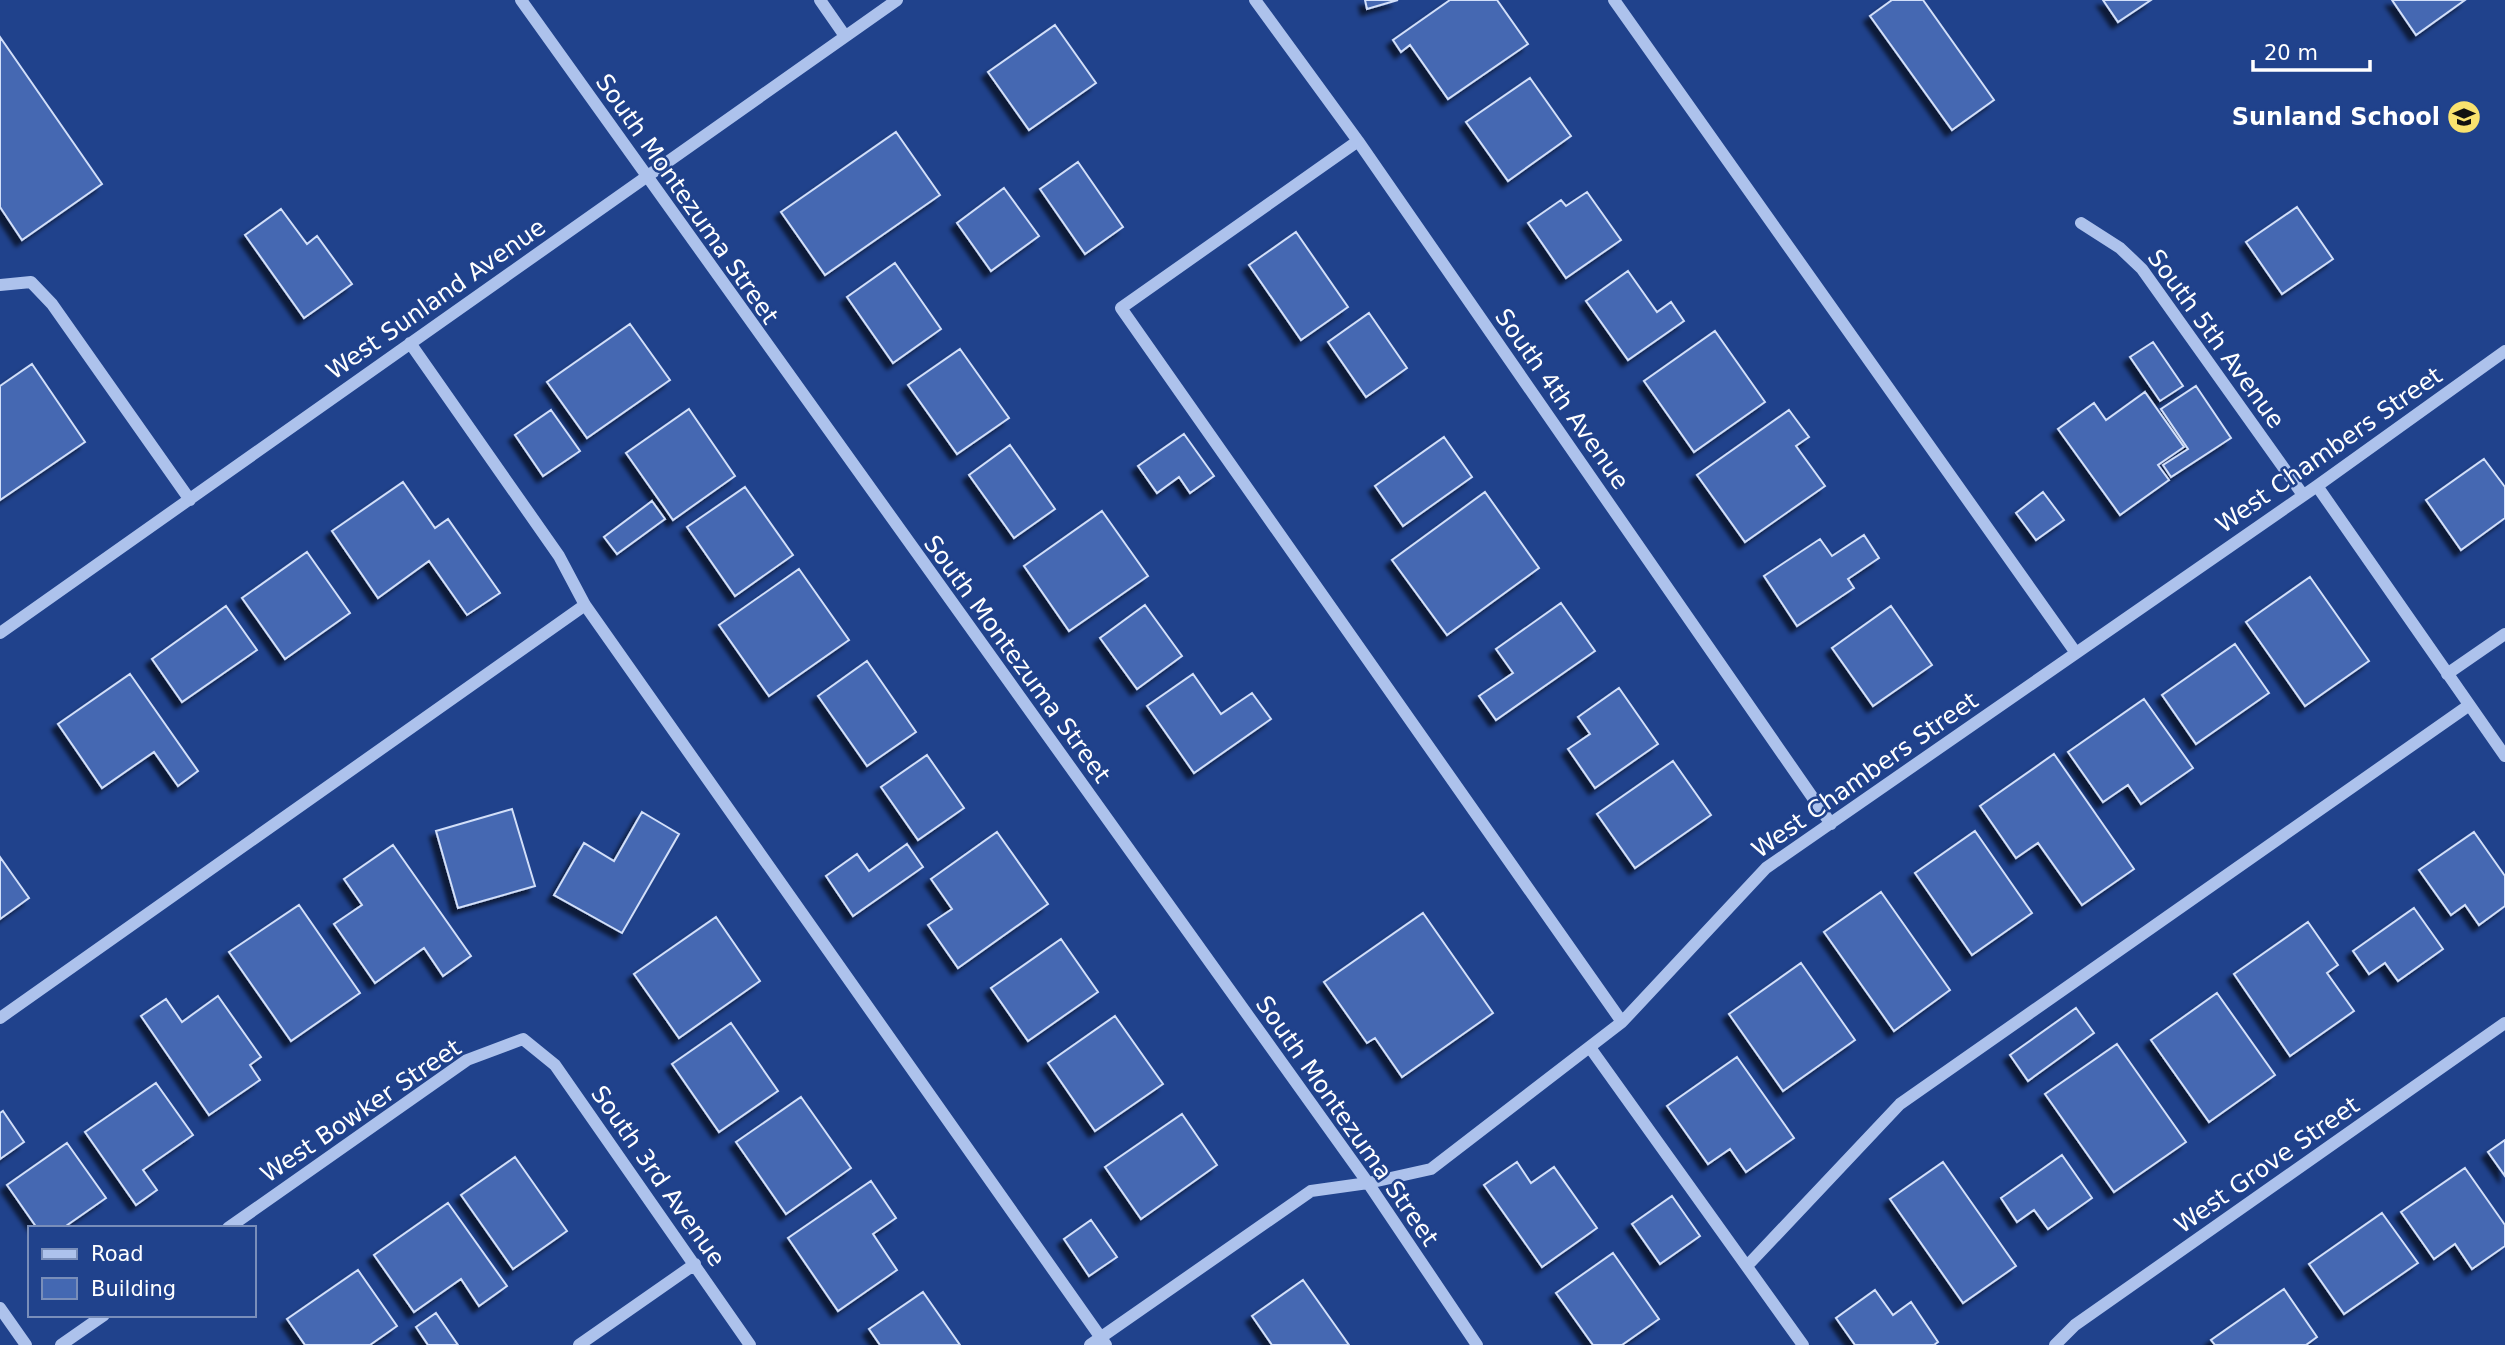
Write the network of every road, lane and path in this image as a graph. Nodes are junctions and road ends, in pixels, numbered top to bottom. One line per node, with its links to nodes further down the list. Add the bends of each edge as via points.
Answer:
1 (521, 0): 8 (street, South Montezuma Street)
2 (820, 0): 6 (street)
3 (897, 0): 6 (street, West Sunland Avenue)
4 (1255, 0): 7 (street, South 4th Avenue)
5 (1614, 0): 19 (street)
6 (845, 36): 8 (street, West Sunland Avenue)
7 (1358, 141): 23 (street, South 4th Avenue); 25 (street, via 1121,308)
8 (645, 177): 11 (street, West Sunland Avenue); 29 (street, South Montezuma Street)
9 (2081, 223): 14 (street, South 5th Avenue, via 2120,248 2142,269)
10 (0, 285): 15 (street, via 31,282 52,304)
11 (410, 343): 15 (street, West Sunland Avenue); 16 (street, via 559,556)
12 (2505, 351): 13 (street, West Chambers Street)
13 (2317, 486): 14 (street, West Chambers Street); 20 (street)
14 (2303, 495): 19 (street, West Chambers Street)
15 (190, 500): 17 (street, West Sunland Avenue)
16 (585, 605): 24 (street); 35 (street)
17 (0, 633)
18 (2505, 634): 20 (street)
19 (2076, 653): 23 (street, West Chambers Street)
20 (2447, 674): 21 (street)
21 (2468, 706): 22 (street); 32 (street, via 1900,1104)
22 (2505, 756)
23 (1831, 824): 25 (street, West Chambers Street, via 1766,868)
24 (0, 1018)
25 (1622, 1021): 28 (street, West Chambers Street)
26 (2505, 1023): 42 (street, West Grove Street, via 2075,1325)
27 (523, 1039): 30 (street, West Bowker Street, via 467,1060); 31 (street, South 3rd Avenue, via 555,1065)
28 (1591, 1049): 29 (street, West Chambers Street, via 1431,1169); 32 (street)
29 (1368, 1183): 35 (street, West Chambers Street, via 1311,1191); 40 (street, South Montezuma Street)
30 (231, 1226)
31 (695, 1264): 38 (street); 39 (street, South 3rd Avenue)
32 (1747, 1266): 41 (street)
33 (0, 1308): 36 (street)
34 (101, 1317): 37 (street)
35 (1099, 1343)
36 (26, 1345)
37 (61, 1345)
38 (579, 1345)
39 (750, 1345)
40 (1477, 1345)
41 (1803, 1345)
42 (2055, 1345)

